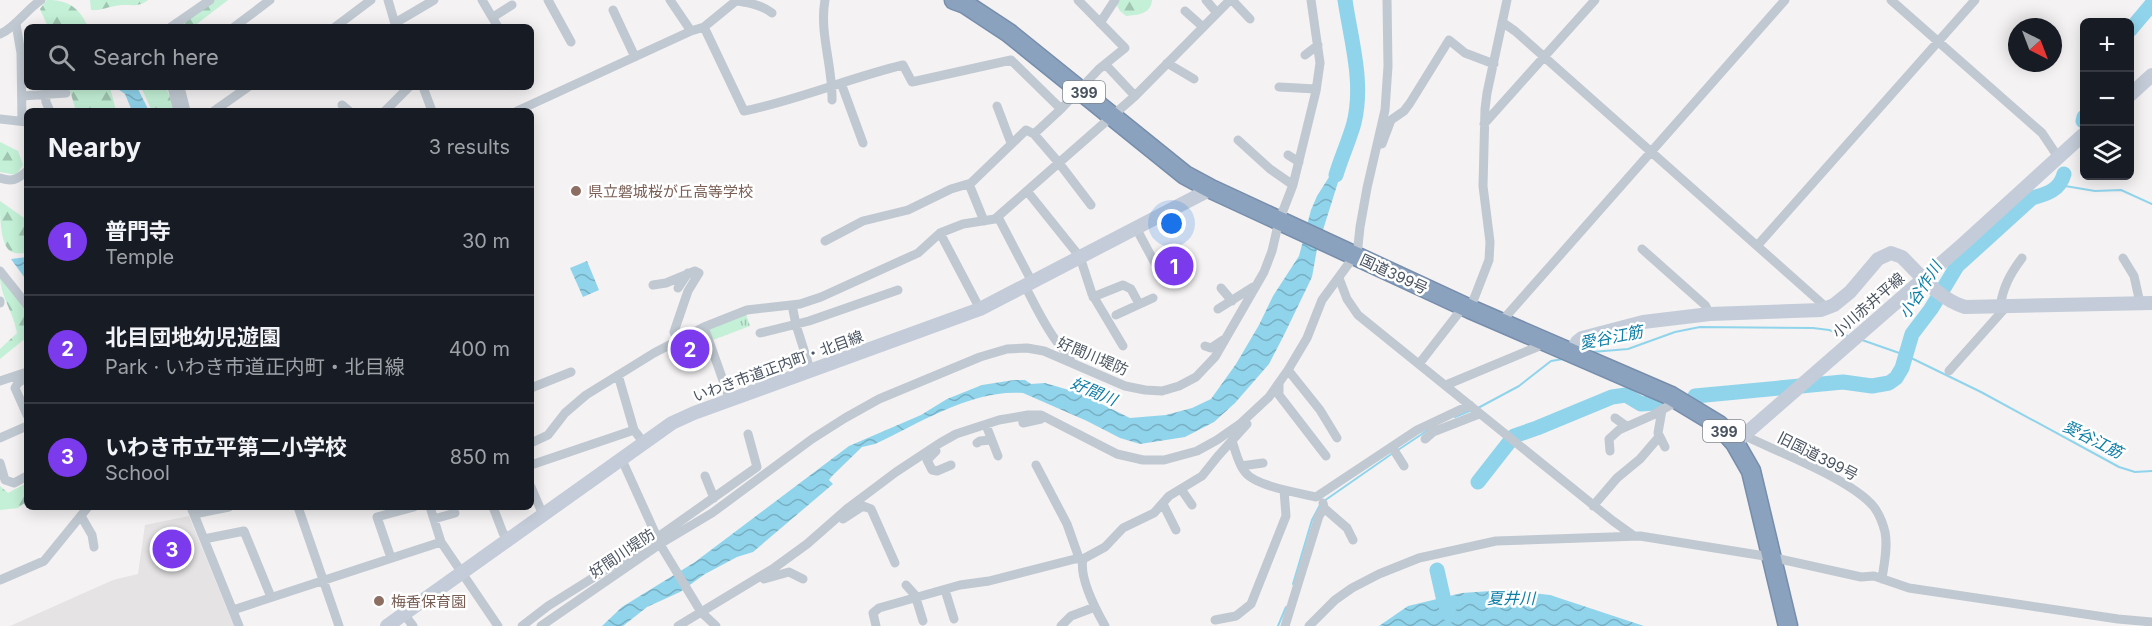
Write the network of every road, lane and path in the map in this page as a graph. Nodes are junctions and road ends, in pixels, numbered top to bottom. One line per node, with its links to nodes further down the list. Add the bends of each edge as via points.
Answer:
1 (41, 0): 33 (street)
2 (210, 0): 34 (street)
3 (371, 0): 36 (street)
4 (388, 0): 37 (street)
5 (434, 0): 38 (street)
6 (482, 0): 29 (street)
7 (548, 0): 45 (street)
8 (670, 0): 42 (street)
9 (825, 0): 57 (street, via 825,36)
10 (954, 0): 59 (highway, 国道399号 / 399, via 1009,33)
11 (1078, 0): 32 (street)
12 (1115, 0): 32 (street)
13 (1206, 0): 28 (street)
14 (1231, 0): 28 (street); 30 (street)
15 (1311, 0): 46 (street, 好間川堤防)
16 (1387, 0): 91 (street, via 1387,93)
17 (1508, 0): 31 (street)
18 (1595, 0): 49 (street)
19 (1785, 0): 92 (street)
20 (1891, 0): 44 (street)
21 (1975, 0): 44 (street)
22 (737, 1): 27 (street); 40 (street)
23 (265, 2): 35 (street)
24 (512, 5): 29 (street)
25 (613, 10): 48 (street)
26 (1185, 11): 41 (street)
27 (772, 13)
28 (1217, 13): 41 (street)
29 (493, 17): 39 (street)
30 (1250, 19)
31 (1502, 22): 49 (street); 51 (street)
32 (1100, 23): 52 (street, via 1125,48)
33 (16, 24): 43 (street); 69 (street)
34 (175, 24)
35 (238, 24)
36 (338, 24)
37 (395, 24)
38 (397, 24)
39 (496, 24)
40 (704, 27): 42 (street); 57 (street, via 744,111)
41 (1203, 27): 50 (street)
42 (691, 31): 48 (street)
43 (0, 34)
44 (1938, 40): 94 (street, via 2042,133); 112 (street)
45 (571, 42)
46 (1318, 45): 47 (street); 60 (street, 好間川堤防)
47 (1305, 55)
48 (635, 57): 79 (street)
49 (1544, 57): 85 (street); 92 (street)
50 (1167, 63): 55 (street); 70 (street)
51 (1494, 64): 85 (street, via 1486,93); 91 (street, via 1466,53 1449,40 1410,103 1391,120)
52 (1106, 65): 59 (street); 70 (street)
53 (970, 69): 56 (street); 57 (street, via 912,82 903,65); 80 (street, via 1011,60)
54 (2152, 75): 66 (street)
55 (1194, 79)
56 (973, 80)
57 (836, 85): 71 (street); 89 (street)
58 (1279, 87): 60 (street)
59 (1080, 89): 80 (street); 82 (highway, 国道399号 / 399)
60 (1316, 89): 95 (street, 好間川堤防)
61 (173, 90): 74 (street)
62 (181, 90): 75 (street)
63 (244, 90): 76 (street)
64 (406, 90): 77 (street)
65 (424, 90): 78 (street)
66 (2134, 91)
67 (45, 93): 68 (street); 69 (street); 73 (street)
68 (66, 93)
69 (22, 96): 81 (street)
70 (1135, 96): 82 (street)
71 (832, 100)
72 (997, 106): 90 (street)
73 (49, 108)
74 (177, 108)
75 (185, 108)
76 (218, 108)
77 (388, 108)
78 (431, 108)
79 (524, 108)
80 (1061, 109): 86 (street)
81 (24, 113)
82 (1113, 115): 96 (street); 103 (highway, 国道399号 / 399, via 1185,175)
83 (0, 119): 84 (street)
84 (24, 122)
85 (1484, 124): 136 (street, via 1483,186 1489,260)
86 (1034, 134): 90 (street, via 1026,130); 96 (street)
87 (2080, 138): 94 (street)
88 (1238, 140): 102 (street)
89 (863, 143)
90 (1011, 143): 101 (street)
91 (1377, 149): 114 (street)
92 (1651, 152): 112 (street); 143 (street)
93 (1288, 155): 95 (street)
94 (2058, 157): 122 (street)
95 (1299, 162): 102 (street, 好間川堤防)
96 (1059, 163): 104 (street); 105 (street)
97 (24, 174): 99 (street)
98 (0, 178): 99 (street)
99 (19, 178): 100 (street)
100 (24, 182)
101 (969, 183): 107 (street); 111 (street, via 908,210 863,222)
102 (1293, 185): 108 (street, 好間川堤防)
103 (1211, 189): 108 (highway, 国道399号 / 399); 109 (street, いわき市道正内町・北目線)
104 (1027, 191): 106 (street); 115 (street)
105 (1091, 205)
106 (998, 217): 107 (street); 123 (street)
107 (984, 221): 110 (street)
108 (1282, 222): 114 (highway, 国道399号 / 399); 124 (street, 好間川堤防)
109 (1136, 228): 115 (street, いわき市道正内町・北目線); 118 (street)
110 (940, 232): 135 (street, via 907,259 821,297); 139 (street)
111 (825, 241)
112 (1757, 246): 138 (street)
113 (1642, 249): 141 (street, via 1705,305)
114 (1355, 255): 121 (street); 136 (highway, 国道399号 / 399)
115 (1080, 258): 123 (street, いわき市道正内町・北目線); 129 (street)
116 (2022, 258): 137 (street, via 2007,278)
117 (2123, 258): 133 (street)
118 (1157, 267)
119 (0, 271): 131 (street)
120 (688, 273): 125 (street, via 666,284); 126 (street); 148 (street, via 699,274 688,291 674,332)
121 (1339, 278): 154 (street, via 1358,315); 155 (street, via 1322,300)
122 (1924, 278): 137 (street, 小川赤井平線, via 1940,295 1965,307); 138 (street, via 1902,258 1888,254 1874,262 1850,292); 188 (street, 小川赤井平線)
123 (1029, 284): 139 (street, いわき市道正内町・北目線); 153 (street, via 1043,320)
124 (1257, 284): 132 (street); 147 (street, 好間川堤防)
125 (653, 285)
126 (678, 288)
127 (1221, 288): 132 (street)
128 (898, 290): 144 (street)
129 (1093, 297): 134 (street, via 1123,285 1131,289); 150 (street)
130 (1153, 298): 134 (street)
131 (24, 301)
132 (1232, 301): 140 (street)
133 (2146, 303): 137 (street, 小川赤井平線)
134 (1139, 304): 142 (street)
135 (792, 305): 144 (street); 145 (street, via 747,310)
136 (1467, 307): 143 (highway, 国道399号 / 399); 154 (street)
137 (2003, 307): 156 (street)
138 (1827, 308): 141 (street)
139 (980, 309): 158 (street, いわき市道正内町・北目線)
140 (1218, 309)
141 (1710, 314): 152 (street, via 1643,322 1582,338 1577,342)
142 (1116, 315)
143 (1501, 322): 149 (highway, 国道399号 / 399)
144 (796, 325): 146 (street); 158 (street)
145 (704, 327): 148 (street); 166 (street)
146 (760, 333)
147 (1226, 339): 151 (street, via 1212,348); 153 (street, 好間川堤防, via 1196,377 1162,391 1125,386)
148 (678, 341): 160 (street)
149 (1543, 341): 152 (highway, 国道399号 / 399); 164 (street)
150 (1123, 346)
151 (1205, 346)
152 (1579, 357): 168 (highway, 国道399号 / 399)
153 (1071, 362): 235 (street, 好間川堤防, via 1044,351 1007,349 889,395 845,418 712,513)
154 (1419, 364): 164 (street)
155 (1288, 370): 163 (street); 185 (street)
156 (1949, 371)
157 (571, 372): 165 (street)
158 (811, 372): 166 (street, いわき市道正内町・北目線)
159 (24, 373): 162 (street)
160 (618, 375): 181 (street); 191 (street, via 571,406 548,435)
161 (24, 379): 170 (street, via 15,388)
162 (0, 381)
163 (1279, 384): 167 (street); 198 (street, via 1279,395)
164 (1446, 385): 169 (street)
165 (534, 387)
166 (730, 400): 192 (street, いわき市道正内町・北目線, via 678,420)
167 (1266, 400): 171 (street); 173 (street)
168 (1679, 400): 172 (street); 188 (highway, 国道399号 / 399)
169 (1470, 406): 174 (street); 195 (street, via 1430,423)
170 (24, 408)
171 (1256, 409): 176 (street, via 1217,440 1197,451 1164,460 1117,454); 190 (street)
172 (1662, 410): 179 (street); 186 (street)
173 (1268, 413)
174 (1479, 414): 187 (street); 216 (street)
175 (1615, 418): 179 (street)
176 (1049, 419): 177 (street); 178 (street, via 1028,414)
177 (1023, 423)
178 (986, 424): 183 (street); 189 (street)
179 (1626, 426): 196 (street, via 1611,436)
180 (24, 427): 184 (street)
181 (634, 430): 192 (street); 202 (street)
182 (748, 434): 213 (street, via 757,466)
183 (950, 437): 203 (street, via 927,460 934,472); 228 (street, via 896,472)
184 (0, 438)
185 (1337, 438)
186 (1658, 438): 194 (street); 216 (street)
187 (1425, 439)
188 (1739, 439): 241 (highway, 国道399号 / 399, via 1751,471); 243 (street, 旧国道399号, via 1843,483 1870,503 1886,534)
189 (991, 440): 193 (street); 197 (street)
190 (1232, 441): 205 (street); 209 (street, via 1202,476)
191 (534, 442)
192 (644, 443): 199 (street, いわき市道正内町・北目線)
193 (977, 443)
194 (1665, 447)
195 (1395, 451): 206 (street); 212 (street)
196 (1610, 451)
197 (998, 456)
198 (1326, 456)
199 (622, 460): 225 (street, いわき市道正内町・北目線); 235 (street)
200 (0, 463): 208 (street, via 5,480 14,483)
201 (1263, 463): 205 (street)
202 (534, 464)
203 (951, 465)
204 (1036, 465): 239 (street)
205 (1241, 466): 210 (street, via 1251,478)
206 (1404, 466)
207 (705, 476): 213 (street)
208 (24, 478)
209 (1181, 489): 214 (street); 215 (street)
210 (1284, 490): 212 (street); 255 (street, via 1286,516 1251,604)
211 (534, 494): 225 (street)
212 (1318, 497): 217 (street)
213 (714, 498): 235 (street)
214 (1163, 504): 229 (street); 239 (street, via 1154,513 1123,528 1105,547)
215 (1192, 505)
216 (1593, 506): 230 (street)
217 (1324, 508): 233 (street, via 1347,528); 253 (street)
218 (86, 510): 226 (street)
219 (299, 510): 245 (street)
220 (403, 510): 238 (street, via 376,517)
221 (431, 510): 227 (street)
222 (494, 510): 232 (street)
223 (192, 511): 231 (street)
224 (455, 513): 227 (street)
225 (543, 515): 232 (street, いわき市道正内町・北目線)
226 (81, 516): 236 (street); 244 (street, via 44,561)
227 (434, 519): 234 (street)
228 (837, 519): 237 (street); 240 (street, via 846,518 863,506 871,509)
229 (1176, 530)
230 (1634, 536): 241 (street); 277 (street, via 1496,541 1419,558 1352,588)
231 (204, 539): 249 (street, via 244,531); 252 (street)
232 (508, 539): 242 (street, いわき市道正内町・北目線)
233 (1353, 540)
234 (441, 542): 238 (street); 242 (street)
235 (660, 542): 254 (street); 266 (street, via 549,606); 267 (street, 好間川堤防)
236 (94, 547)
237 (802, 548): 246 (street); 246 (street, via 795,564 799,576 787,572)
238 (391, 558): 245 (street)
239 (1081, 559): 248 (street); 251 (street)
240 (895, 563)
241 (1774, 566): 243 (street); 278 (highway, 399)
242 (463, 572): 256 (street, いわき市道正内町・北目線); 265 (street)
243 (1882, 579): 260 (street, via 1909,588)
244 (0, 580)
245 (322, 580): 249 (street); 262 (street)
246 (755, 580): 254 (street)
247 (906, 585): 250 (street)
248 (945, 590): 250 (street); 257 (street)
249 (271, 597): 252 (street)
250 (914, 598): 259 (street); 271 (street, via 875,609)
251 (1095, 607): 272 (street, via 1071,616); 273 (street)
252 (232, 610): 261 (street)
253 (1291, 610): 275 (street); 276 (street)
254 (701, 612): 268 (street); 269 (street); 270 (street)
255 (1244, 612): 258 (street, via 1230,619); 274 (street)
256 (404, 614): 263 (street, いわき市道正内町・北目線); 264 (street)
257 (954, 619)
258 (1215, 620)
259 (922, 621)
260 (2152, 622)
261 (239, 626)
262 (339, 626)
263 (387, 626)
264 (413, 626)
265 (498, 626)
266 (522, 626)
267 (541, 626)
268 (678, 626)
269 (688, 626)
270 (716, 626)
271 (876, 626)
272 (1061, 626)
273 (1105, 626)
274 (1241, 626)
275 (1285, 626)
276 (1291, 626)
277 (1309, 626)
278 (1788, 626)

